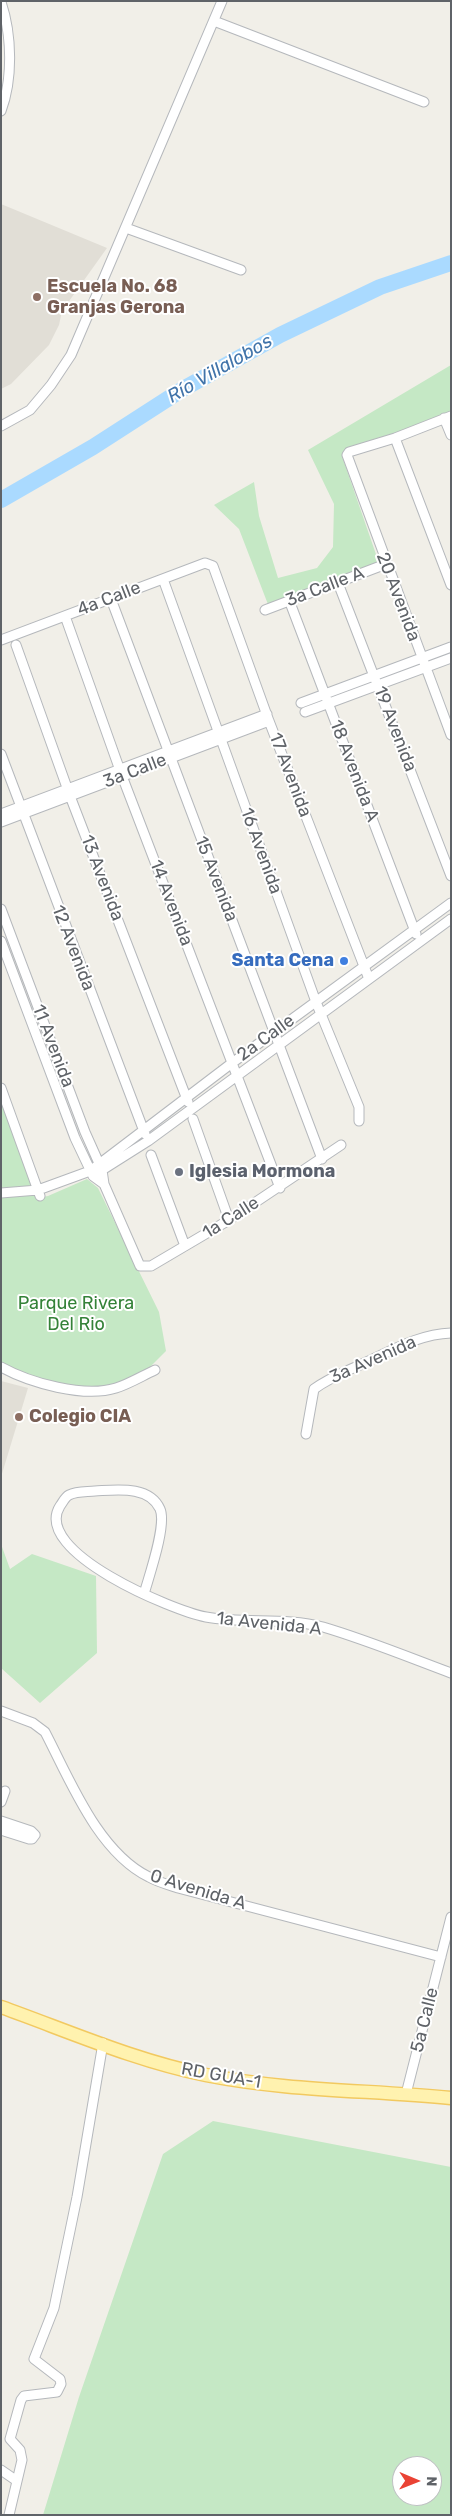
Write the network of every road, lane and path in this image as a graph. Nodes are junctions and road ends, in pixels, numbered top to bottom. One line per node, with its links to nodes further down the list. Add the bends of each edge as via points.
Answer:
1 (222, 1): 3 (street)
2 (2, 7): 4 (street)
3 (214, 21): 5 (street); 7 (street)
4 (5, 45): 6 (street, via 9,74)
5 (424, 102)
6 (1, 112)
7 (126, 228): 8 (street); 10 (street, via 71,355 30,410)
8 (241, 270)
9 (448, 417): 11 (street); 12 (street)
10 (1, 426)
11 (451, 435)
12 (395, 438): 13 (street, 20 Avenida, via 349,452 347,459); 17 (street)
13 (386, 564): 16 (street, 3a Calle A); 25 (street, 20 Avenida)
14 (215, 569): 15 (street, 4a Calle, via 205,563); 34 (street, 17 Avenida)
15 (163, 579): 18 (street, 4a Calle); 36 (street, 16 Avenida)
16 (338, 583): 19 (street, 3a Calle A); 28 (street, 19 Avenida)
17 (451, 585)
18 (111, 599): 21 (street, 4a Calle); 38 (street, 15 Avenida)
19 (289, 600): 20 (street, 3a Calle A); 30 (street, 18 Avenida A)
20 (265, 610)
21 (65, 616): 22 (street, 4a Calle); 39 (street, 14 Avenida)
22 (1, 640)
23 (16, 645): 40 (street, 13 Avenida)
24 (451, 647): 25 (street)
25 (421, 658): 27 (street, 20 Avenida); 28 (street)
26 (451, 658): 27 (street)
27 (426, 667): 29 (street); 35 (street, 20 Avenida)
28 (374, 676): 29 (street, 19 Avenida); 30 (street)
29 (378, 685): 32 (street); 44 (street, 19 Avenida)
30 (325, 694): 31 (street); 32 (street, 18 Avenida A)
31 (300, 702)
32 (328, 704): 33 (street); 48 (street, 18 Avenida A)
33 (305, 712)
34 (268, 717): 36 (street, 3a Calle); 51 (street, 17 Avenida)
35 (451, 735)
36 (219, 736): 38 (street, 3a Calle); 53 (street, 16 Avenida)
37 (1, 754): 41 (street, 12 Avenida)
38 (169, 755): 39 (street, 3a Calle); 55 (street, 15 Avenida)
39 (121, 773): 40 (street, 3a Calle); 57 (street, 14 Avenida)
40 (69, 792): 41 (street, 3a Calle); 60 (street, 13 Avenida)
41 (21, 810): 42 (street, 3a Calle); 43 (street, 3a Calle); 64 (street, 12 Avenida)
42 (1, 814)
43 (1, 822)
44 (451, 876)
45 (451, 903): 48 (street, 2a Calle)
46 (1, 909): 69 (street, 11 Avenida)
47 (451, 919): 50 (street, 2a Calle)
48 (414, 929): 50 (street, 18 Avenida A); 51 (street, 2a Calle)
49 (1, 941): 70 (street, 11 Avenida)
50 (419, 942): 52 (street, 2a Calle)
51 (363, 967): 52 (street, 17 Avenida); 53 (street, 2a Calle)
52 (369, 979): 54 (street, 2a Calle)
53 (316, 1002): 54 (street, 16 Avenida); 55 (street, 2a Calle)
54 (322, 1014): 56 (street, 2a Calle); 63 (street, 16 Avenida, via 359,1107)
55 (274, 1032): 56 (street, 15 Avenida); 57 (street, 2a Calle)
56 (279, 1044): 58 (street, 2a Calle); 68 (street, 15 Avenida)
57 (232, 1063): 58 (street, 14 Avenida); 60 (street, 2a Calle)
58 (238, 1075): 61 (street, 2a Calle); 72 (street, 14 Avenida)
59 (1, 1088): 74 (street)
60 (186, 1099): 61 (street, 13 Avenida); 64 (street, 2a Calle)
61 (191, 1109): 65 (street, 2a Calle)
62 (193, 1119): 76 (street)
63 (359, 1121)
64 (143, 1131): 65 (street, 12 Avenida); 69 (street, 2a Calle)
65 (148, 1141): 69 (street, 2a Calle)
66 (341, 1145): 68 (street, 1a Calle)
67 (151, 1155): 77 (street)
68 (322, 1159): 72 (street, 1a Calle)
69 (101, 1167): 70 (street, 2a Calle); 71 (street, 11 Avenida)
70 (88, 1175): 71 (street, 11 Avenida); 74 (street)
71 (104, 1184): 78 (street, 11 Avenida, via 138,1263)
72 (280, 1188): 76 (street, 1a Calle)
73 (1, 1193): 74 (street)
74 (39, 1193): 75 (street)
75 (1, 1198)
76 (230, 1220): 77 (street, 1a Calle)
77 (186, 1246): 78 (street, 1a Calle, via 151,1266)
78 (143, 1267)
79 (451, 1334): 82 (street, 3a Avenida, via 408,1342 326,1380 314,1389)
80 (1, 1367): 81 (street, via 61,1388 87,1392 116,1388)
81 (155, 1370)
82 (306, 1434)
83 (144, 1594): 83 (street, 1a Avenida A, via 162,1526 161,1510 154,1501 142,1493 128,1490 76,1492 67,1496 58,1510 56,1522 70,1549 111,1577); 84 (street, 1a Avenida A, via 205,1617 321,1627)
84 (451, 1674)
85 (1, 1710): 91 (street, 0 Avenida A, via 33,1723 45,1732 92,1823 114,1849 149,1877 178,1888)
86 (5, 1791): 87 (street)
87 (1, 1802)
88 (1, 1821): 89 (street, via 31,1831 35,1836 32,1840)
89 (1, 1830)
90 (451, 1917): 91 (street, 5a Calle)
91 (440, 1957): 94 (street, 5a Calle)
92 (1, 2007): 93 (main road, RD GUA-1)
93 (103, 2044): 94 (main road, RD GUA-1, via 206,2075 260,2084); 97 (street, via 54,2308 34,2359 60,2379 60,2389 24,2396)
94 (406, 2094): 95 (main road, RD GUA-1)
95 (451, 2098)
96 (1, 2434): 97 (street)
97 (10, 2439): 99 (street, via 20,2450 22,2460)
98 (1, 2470): 99 (street)
99 (17, 2481): 100 (street)
100 (9, 2515)

